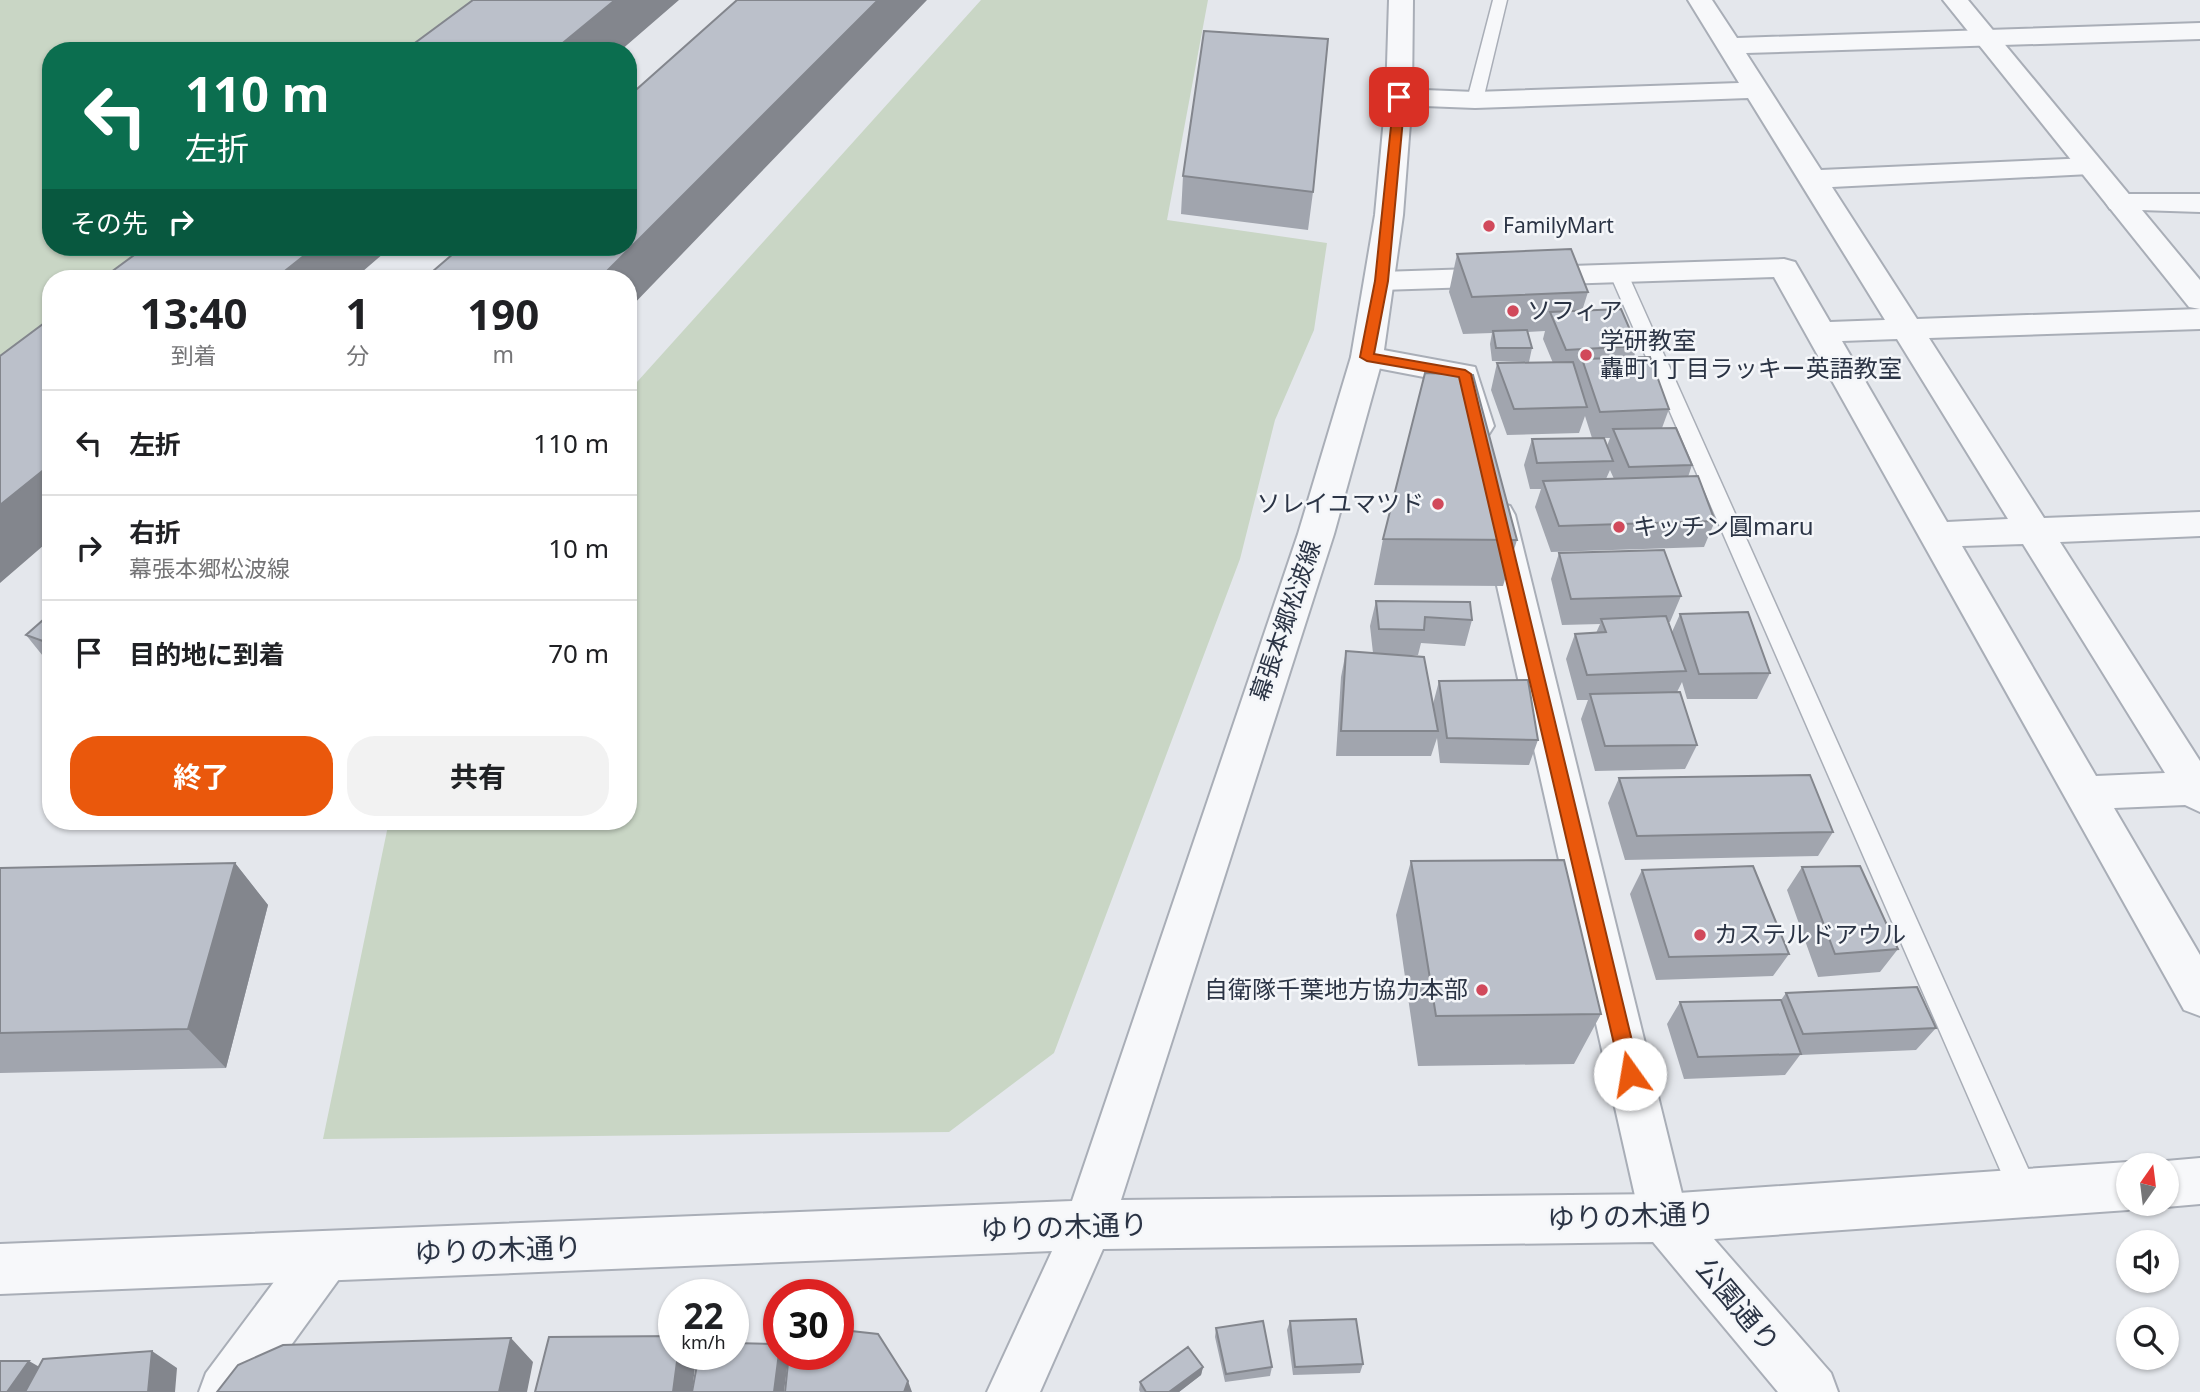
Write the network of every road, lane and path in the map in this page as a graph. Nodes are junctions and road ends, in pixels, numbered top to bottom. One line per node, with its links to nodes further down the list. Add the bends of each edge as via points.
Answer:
1 (1401, 0): 9 (street, 幕張本郷松波線)
2 (1500, 0): 10 (lane)
3 (1700, 0): 7 (street)
4 (1955, 0): 6 (street)
5 (2200, 31): 6 (street)
6 (1986, 39): 7 (street); 11 (street)
7 (1728, 46): 8 (street)
8 (1756, 90): 10 (street); 12 (street)
9 (1399, 97): 10 (street); 16 (street, 幕張本郷松波線)
10 (1475, 100)
11 (2090, 166): 12 (street); 13 (street)
12 (1812, 179): 19 (street)
13 (2120, 203): 14 (street); 17 (street)
14 (2200, 203)
15 (1618, 272): 16 (street); 20 (street, via 1784,268); 31 (lane)
16 (1381, 281): 21 (street, 幕張本郷松波線)
17 (2200, 300)
18 (2200, 319): 19 (street)
19 (1907, 330): 20 (street); 23 (street)
20 (1821, 332): 24 (street)
21 (1367, 357): 32 (street, via 1465,374); 33 (street, 幕張本郷松波線, via 1316,534)
22 (2200, 524): 23 (street)
23 (2034, 531): 24 (street); 25 (street)
24 (1936, 534): 26 (street)
25 (2199, 791): 26 (street)
26 (2084, 793): 27 (street)
27 (2200, 996)
28 (2200, 1181): 29 (street)
29 (2179, 1183)
30 (2116, 1187): 31 (street, ゆりの木通り)
31 (2025, 1194): 32 (street, ゆりの木通り)
32 (1664, 1218): 33 (street, ゆりの木通り); 38 (street, 公園通り)
33 (1089, 1225): 34 (street, ゆりの木通り); 37 (street, 幕張本郷松波線)
34 (324, 1257): 35 (street, ゆりの木通り); 36 (street)
35 (0, 1269)
36 (225, 1392)
37 (1013, 1392)
38 (1812, 1392)

